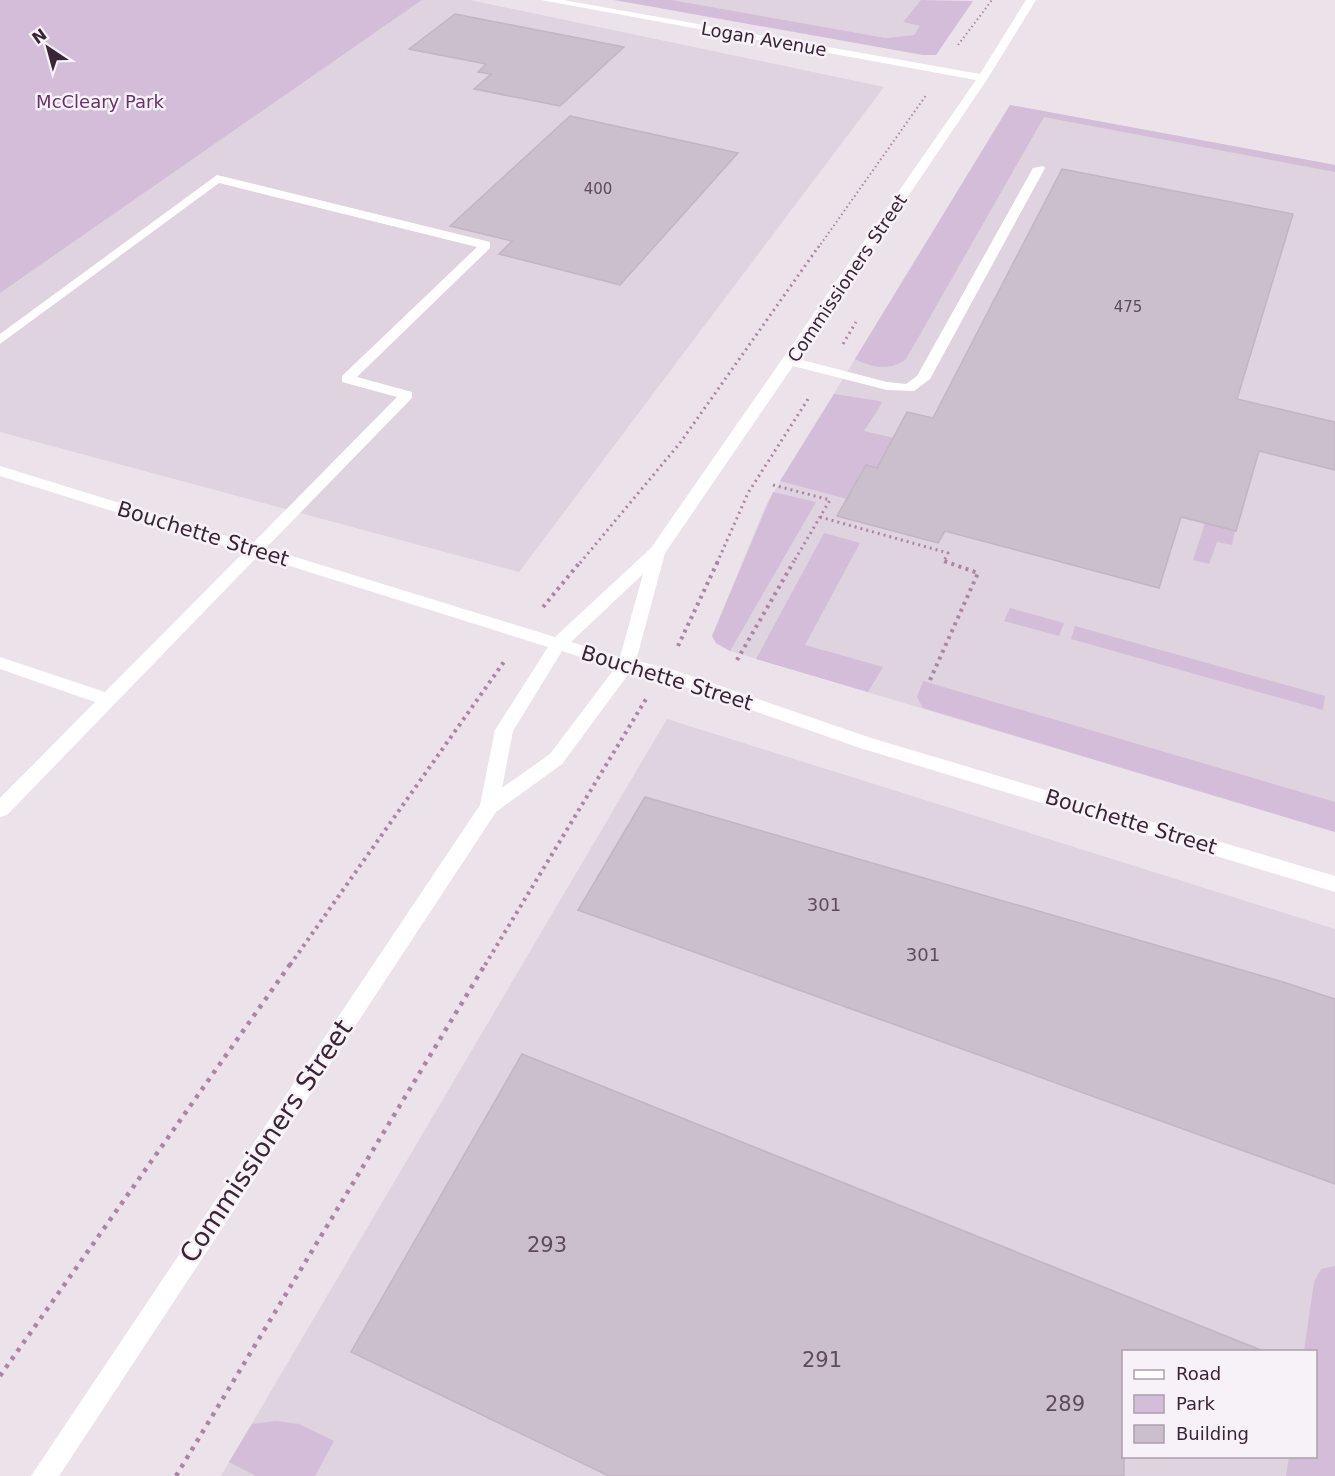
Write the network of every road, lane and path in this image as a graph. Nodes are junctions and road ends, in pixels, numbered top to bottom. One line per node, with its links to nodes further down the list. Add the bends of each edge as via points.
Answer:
1 (546, 0): 3 (street, Logan Avenue)
2 (1029, 0): 4 (street, Commissioners Street)
3 (577, 3): 4 (street, Logan Avenue)
4 (983, 78): 7 (street, Commissioners Street)
5 (1039, 168): 7 (street, via 923,379 909,387 887,386)
6 (0, 340): 11 (street, via 217,179 486,245 347,378 407,395)
7 (790, 361): 12 (street, Commissioners Street)
8 (0, 471): 11 (street, Bouchette Street)
9 (773, 485): 10 (path, via 830,500)
10 (820, 517): 14 (path); 17 (path, via 948,553 943,563 978,573)
11 (256, 550): 13 (street, Bouchette Street); 18 (street)
12 (657, 552): 13 (street, Commissioners Street); 16 (street, Commissioners Street)
13 (558, 644): 16 (street, Bouchette Street); 19 (street, Commissioners Street, via 504,730)
14 (737, 660)
15 (0, 663): 18 (street)
16 (626, 665): 19 (street, Commissioners Street, via 556,759); 21 (street, Bouchette Street, via 662,672 866,743)
17 (930, 680)
18 (109, 700): 20 (street)
19 (489, 807): 22 (street, Commissioners Street)
20 (0, 810)
21 (1335, 884)
22 (44, 1476)

